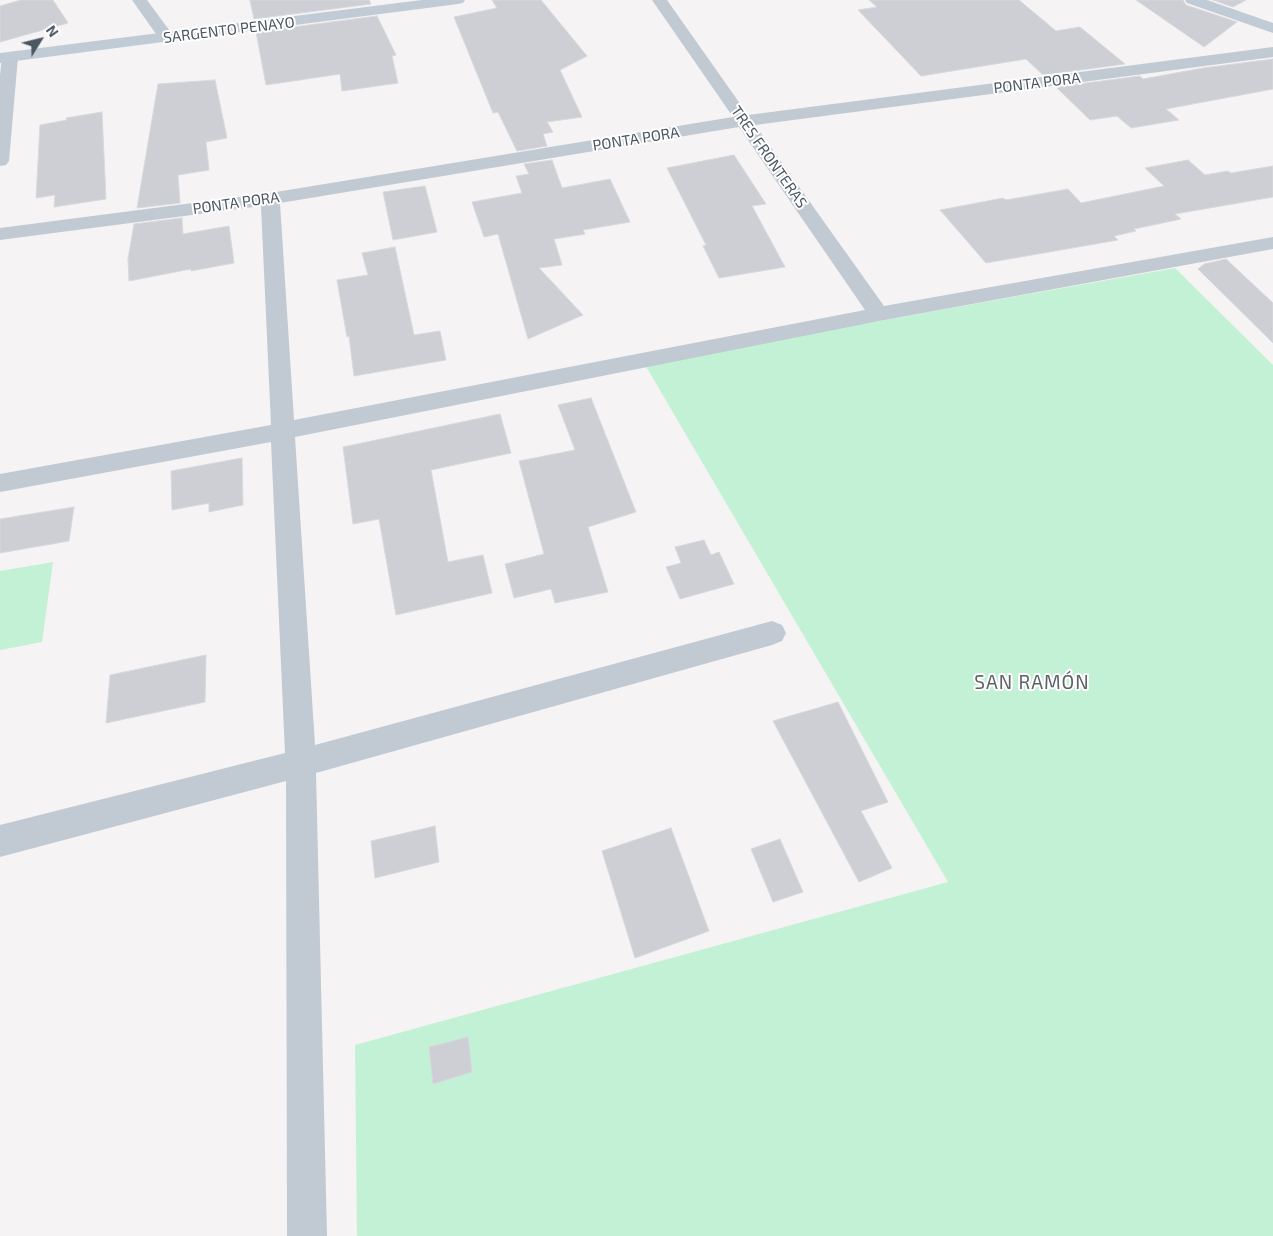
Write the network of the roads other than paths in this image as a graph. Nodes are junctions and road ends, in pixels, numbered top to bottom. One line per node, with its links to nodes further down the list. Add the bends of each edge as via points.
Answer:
1 (139, 0): 7 (street)
2 (458, 0): 5 (street, SARGENTO PENAYO)
3 (659, 0): 10 (street, TRES FRONTERAS)
4 (1192, 0): 6 (street)
5 (414, 3): 7 (street, SARGENTO PENAYO)
6 (1273, 28)
7 (167, 38): 9 (street, SARGENTO PENAYO)
8 (1273, 52): 10 (street, PONTA PORA)
9 (5, 57): 11 (street)
10 (743, 121): 12 (street, PONTA PORA); 15 (street, TRES FRONTERAS)
11 (0, 161)
12 (270, 199): 13 (street, PONTA PORA); 16 (street)
13 (0, 234)
14 (1273, 243): 15 (street)
15 (879, 314): 16 (street)
16 (284, 431): 17 (street); 19 (street)
17 (0, 483)
18 (772, 633): 19 (street)
19 (301, 763): 20 (street); 21 (street)
20 (0, 841)
21 (308, 1236)

